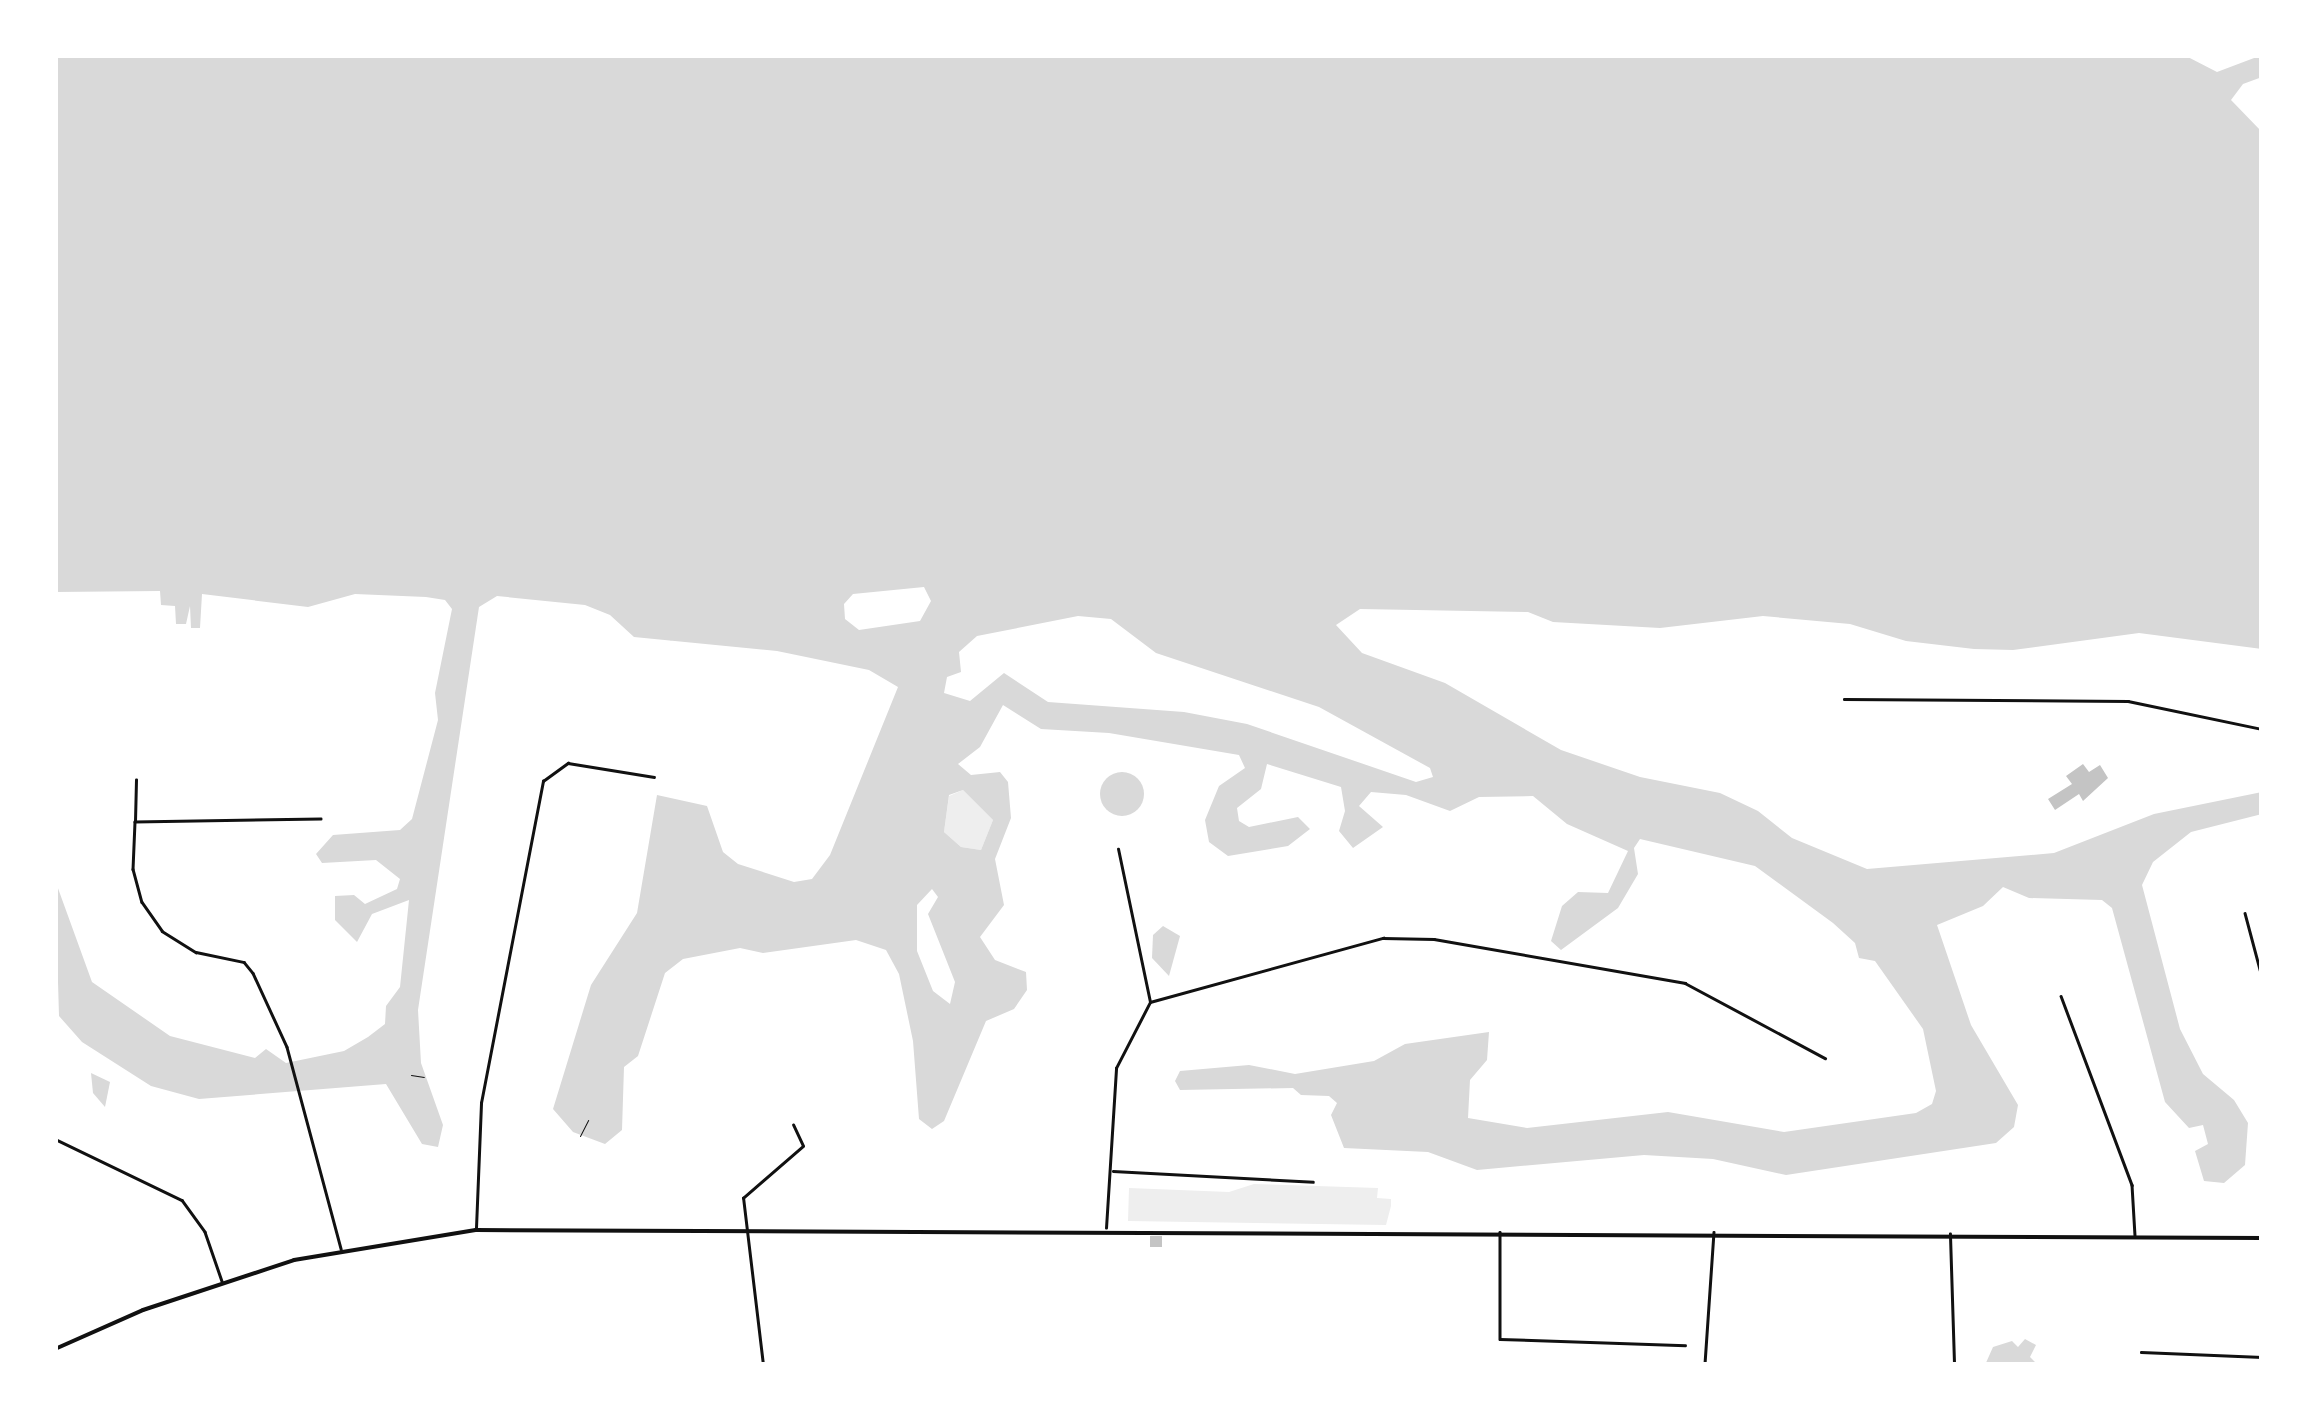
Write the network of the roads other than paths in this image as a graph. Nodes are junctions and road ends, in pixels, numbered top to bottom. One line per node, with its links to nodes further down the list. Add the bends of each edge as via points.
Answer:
1 (1844, 698): 2 (street, via 2128,701)
2 (2262, 728)
3 (654, 776): 19 (street, via 568,763 543,781 481,1102)
4 (136, 780): 6 (street)
5 (321, 818): 6 (street)
6 (134, 822): 25 (street, via 134,875 150,916 185,946 247,965 287,1047)
7 (1118, 849): 11 (street)
8 (2245, 912): 9 (street)
9 (2262, 977)
10 (2061, 996): 23 (street, via 2132,1185)
11 (1150, 1002): 12 (street, via 1383,938 1434,939 1686,983); 15 (street, via 1116,1068)
12 (1824, 1058)
13 (793, 1124): 17 (street, via 803,1146 743,1198)
14 (55, 1139): 26 (street, via 182,1200 206,1232)
15 (1112, 1171): 16 (street); 18 (street)
16 (1313, 1182)
17 (745, 1228): 18 (street); 19 (street); 31 (street)
18 (1106, 1228): 20 (street)
19 (476, 1230): 25 (street)
20 (1500, 1232): 21 (street); 27 (street, via 1500,1339)
21 (1714, 1232): 22 (street); 32 (street, via 1705,1363)
22 (1950, 1234): 23 (street); 33 (street, via 1954,1363)
23 (2135, 1236): 24 (street)
24 (2262, 1238)
25 (341, 1249): 26 (street)
26 (222, 1283): 28 (street)
27 (1685, 1345)
28 (55, 1349)
29 (2141, 1352): 30 (street)
30 (2262, 1357)
31 (762, 1365)
32 (1742, 1365)
33 (1812, 1365)

